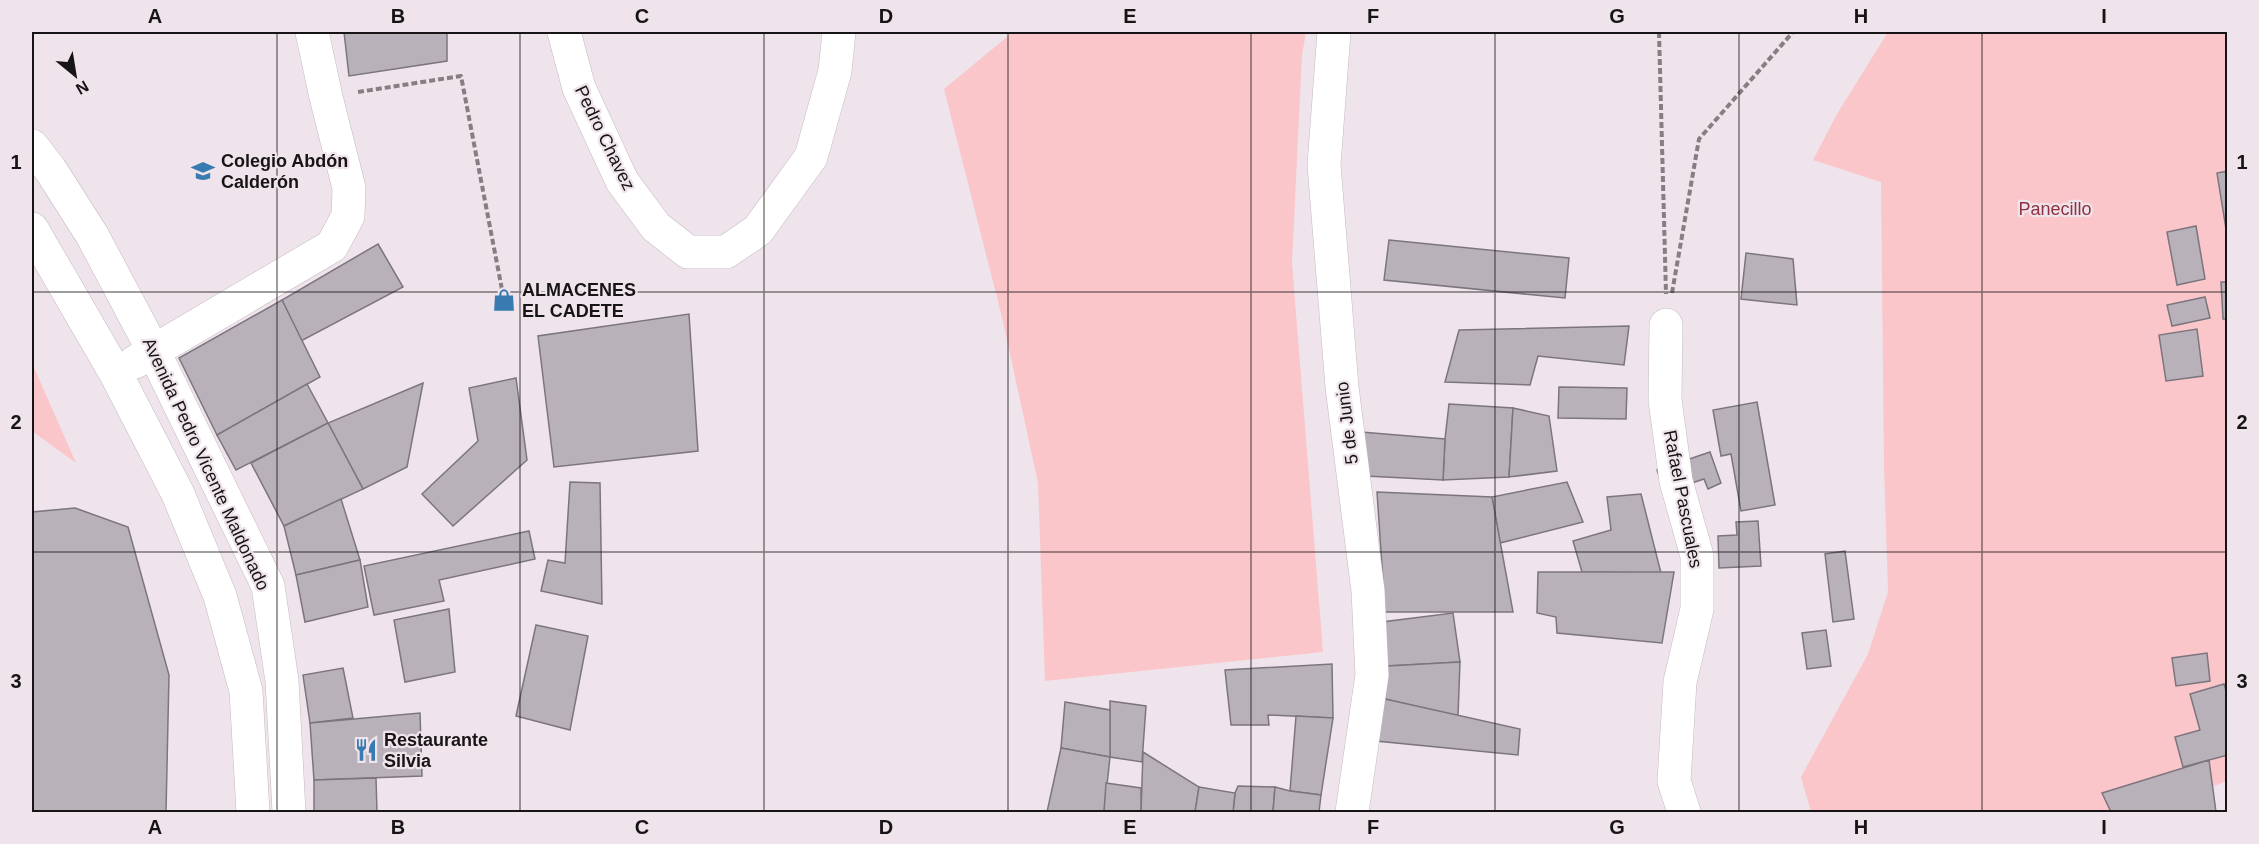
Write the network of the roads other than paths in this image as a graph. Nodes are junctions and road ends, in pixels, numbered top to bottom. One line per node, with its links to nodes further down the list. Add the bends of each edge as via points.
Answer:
1 (312, 32): 8 (street, via 350,188 348,216 332,246)
2 (564, 32): 3 (street, Pedro Chavez, via 579,88 622,181 656,227 688,252 726,252 758,231 811,157 835,71)
3 (839, 32)
4 (1334, 32): 12 (street, 5 de Junio, via 1324,165 1342,387 1368,591 1372,675)
5 (32, 146): 8 (street, Avenida Pedro Vicente Maldonado, via 92,235)
6 (32, 229): 9 (street)
7 (1666, 325): 13 (street, Rafael Pascuales, via 1665,400 1676,481 1697,556 1697,609 1680,682 1674,781)
8 (153, 350): 9 (street); 11 (street, Avenida Pedro Vicente Maldonado, via 268,586 282,681)
9 (116, 374): 10 (street, via 178,494 220,596 246,691)
10 (254, 813)
11 (289, 813)
12 (1352, 813)
13 (1684, 813)

